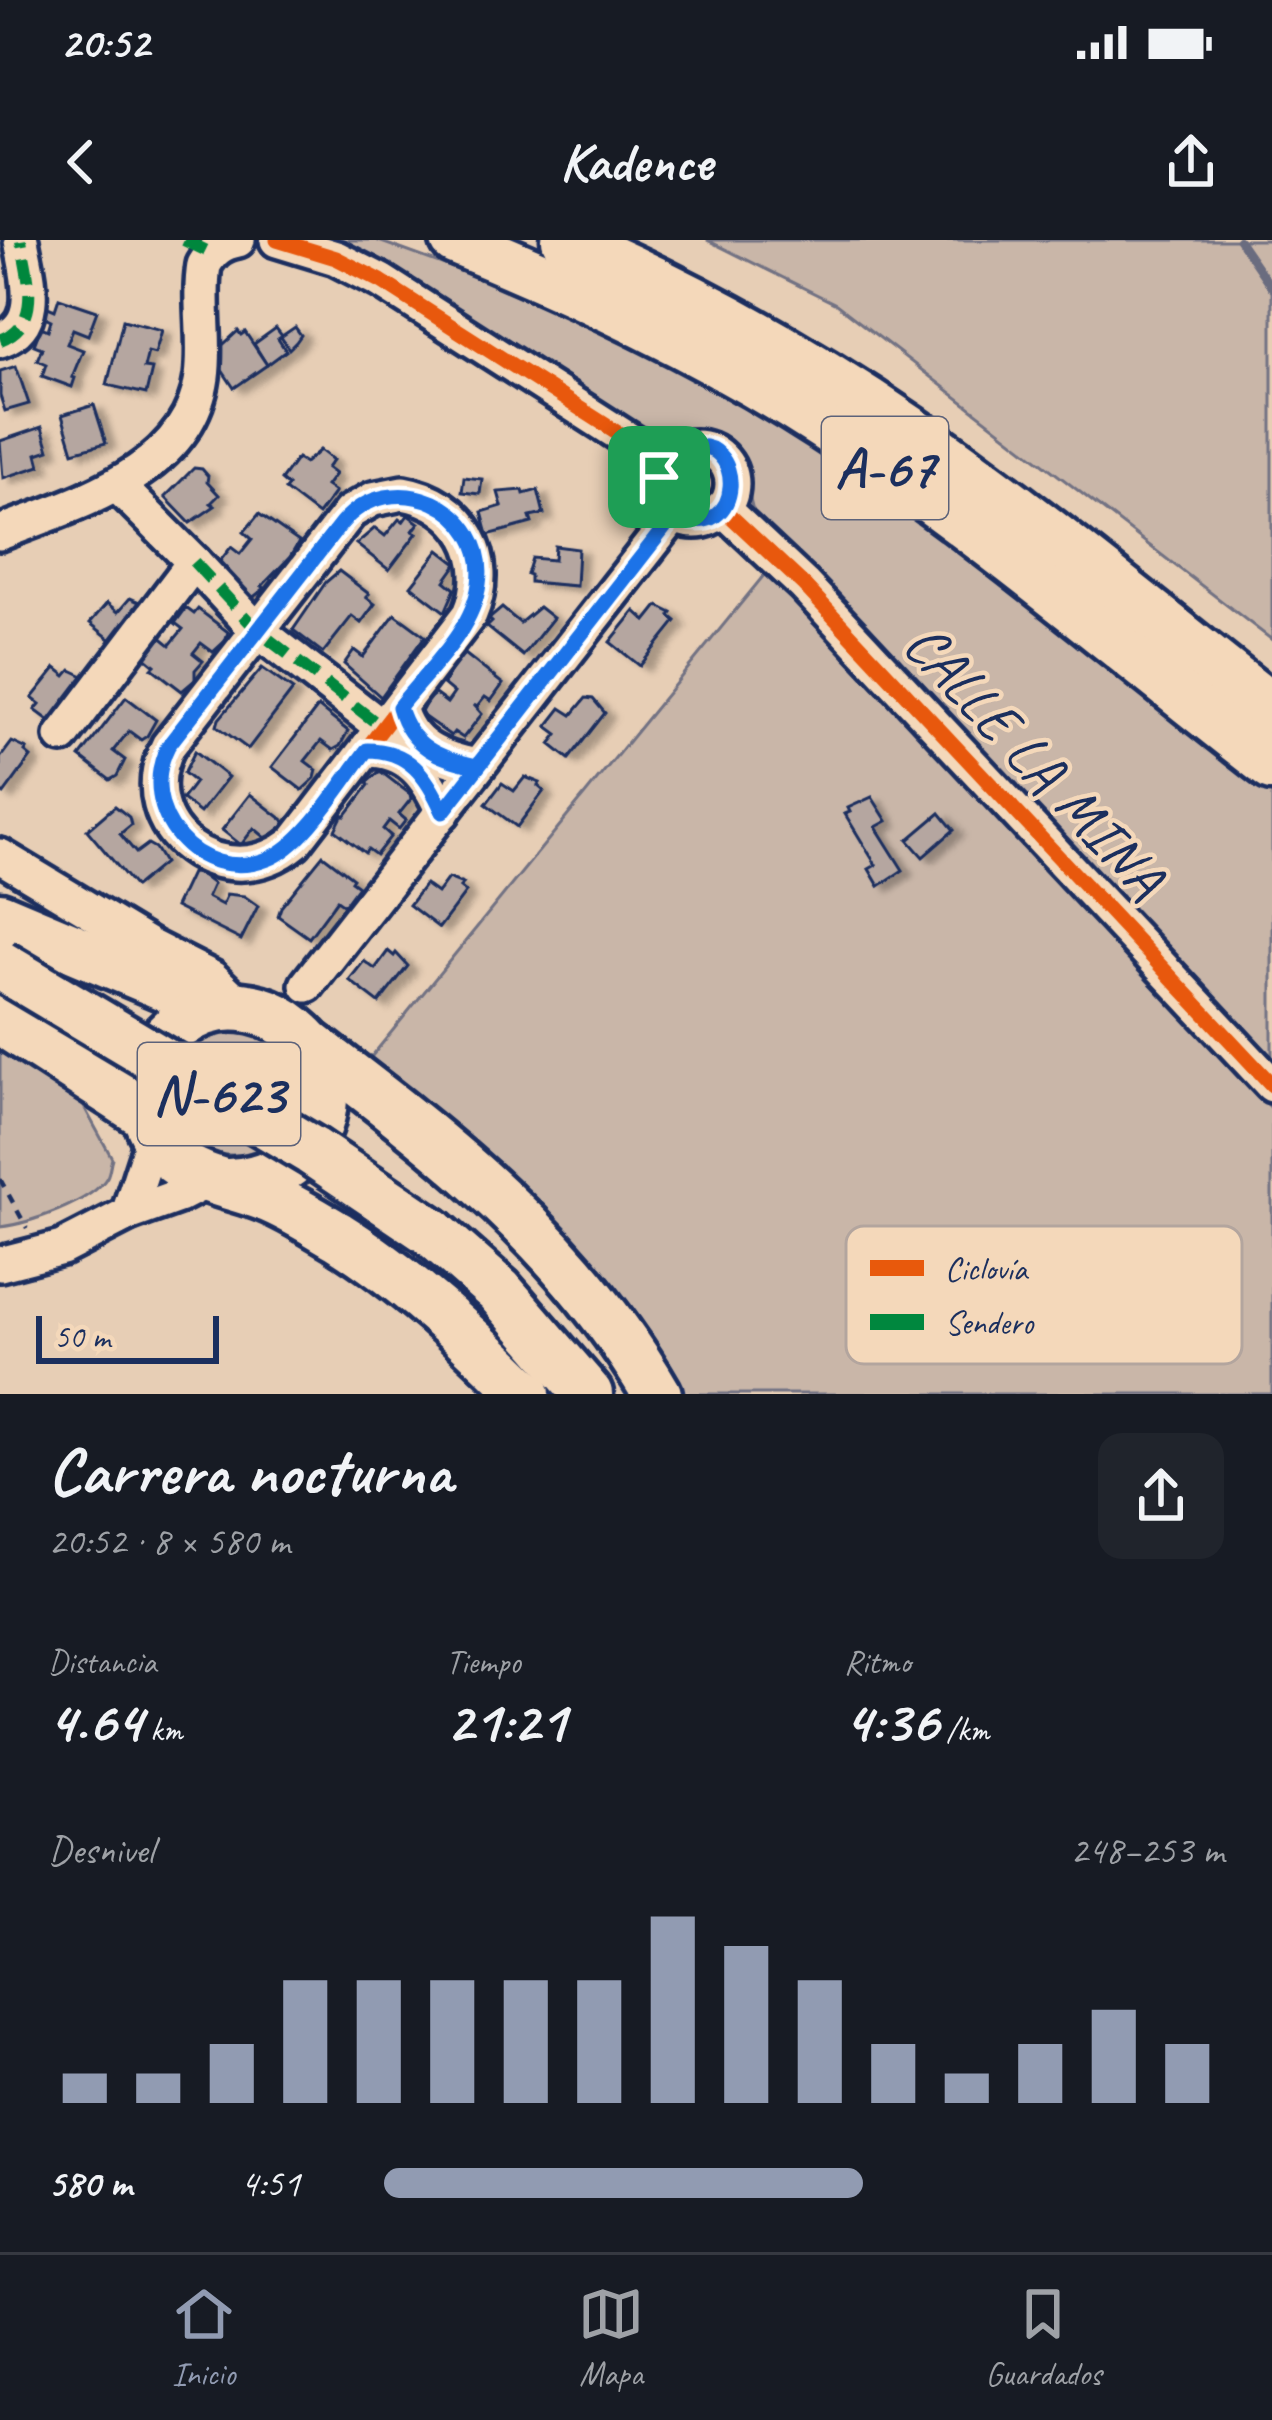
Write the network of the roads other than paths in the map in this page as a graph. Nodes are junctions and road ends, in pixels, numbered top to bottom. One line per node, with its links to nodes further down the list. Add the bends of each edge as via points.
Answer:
1 (21, 240): 6 (street, via 27,317)
2 (277, 240): 7 (street, via 381,281)
3 (454, 240): 18 (highway, A-67, via 658,331 821,424 974,531)
4 (566, 240): 14 (highway, A-67, via 698,303 859,396 1011,503)
5 (211, 244): 8 (street, via 195,403 153,460)
6 (0, 340)
7 (665, 463): 9 (street, via 692,447 714,452 732,481); 10 (street, via 658,489)
8 (117, 485): 11 (street); 12 (street)
9 (722, 508): 10 (street, via 700,520); 25 (street, CALLE LA MINA)
10 (675, 514): 17 (street)
11 (0, 533)
12 (194, 562): 13 (street); 16 (street)
13 (257, 630): 15 (street); 15 (street, via 360,505 403,493 440,506 475,549 479,586 463,627); 15 (street, via 161,760 160,807 188,846 235,865 270,859 295,842)
14 (1272, 710)
15 (383, 728): 17 (street, via 406,727 442,758); 19 (street, via 392,752 413,764)
16 (62, 736)
17 (477, 766): 19 (street)
18 (1272, 766)
19 (443, 812): 24 (street, via 307,986)
20 (0, 856): 24 (street, via 212,978)
21 (0, 917): 24 (highway, N-623)
22 (0, 965): 31 (highway, N-623, bridge, via 312,1150 432,1232 499,1291)
23 (0, 1019): 26 (highway, N-623)
24 (266, 1020): 26 (highway, via 174,1028 147,1074); 27 (highway, via 321,1070 324,1102 309,1144 274,1174); 32 (highway, N-623, via 437,1141 515,1212 598,1306)
25 (1272, 1085)
26 (151, 1124): 27 (highway, via 176,1162); 28 (street)
27 (220, 1181): 28 (street); 30 (highway, N-623, via 301,1214 376,1263)
28 (128, 1214): 29 (street, via 87,1238)
29 (0, 1264)
30 (526, 1394)
31 (587, 1394)
32 (657, 1394)

